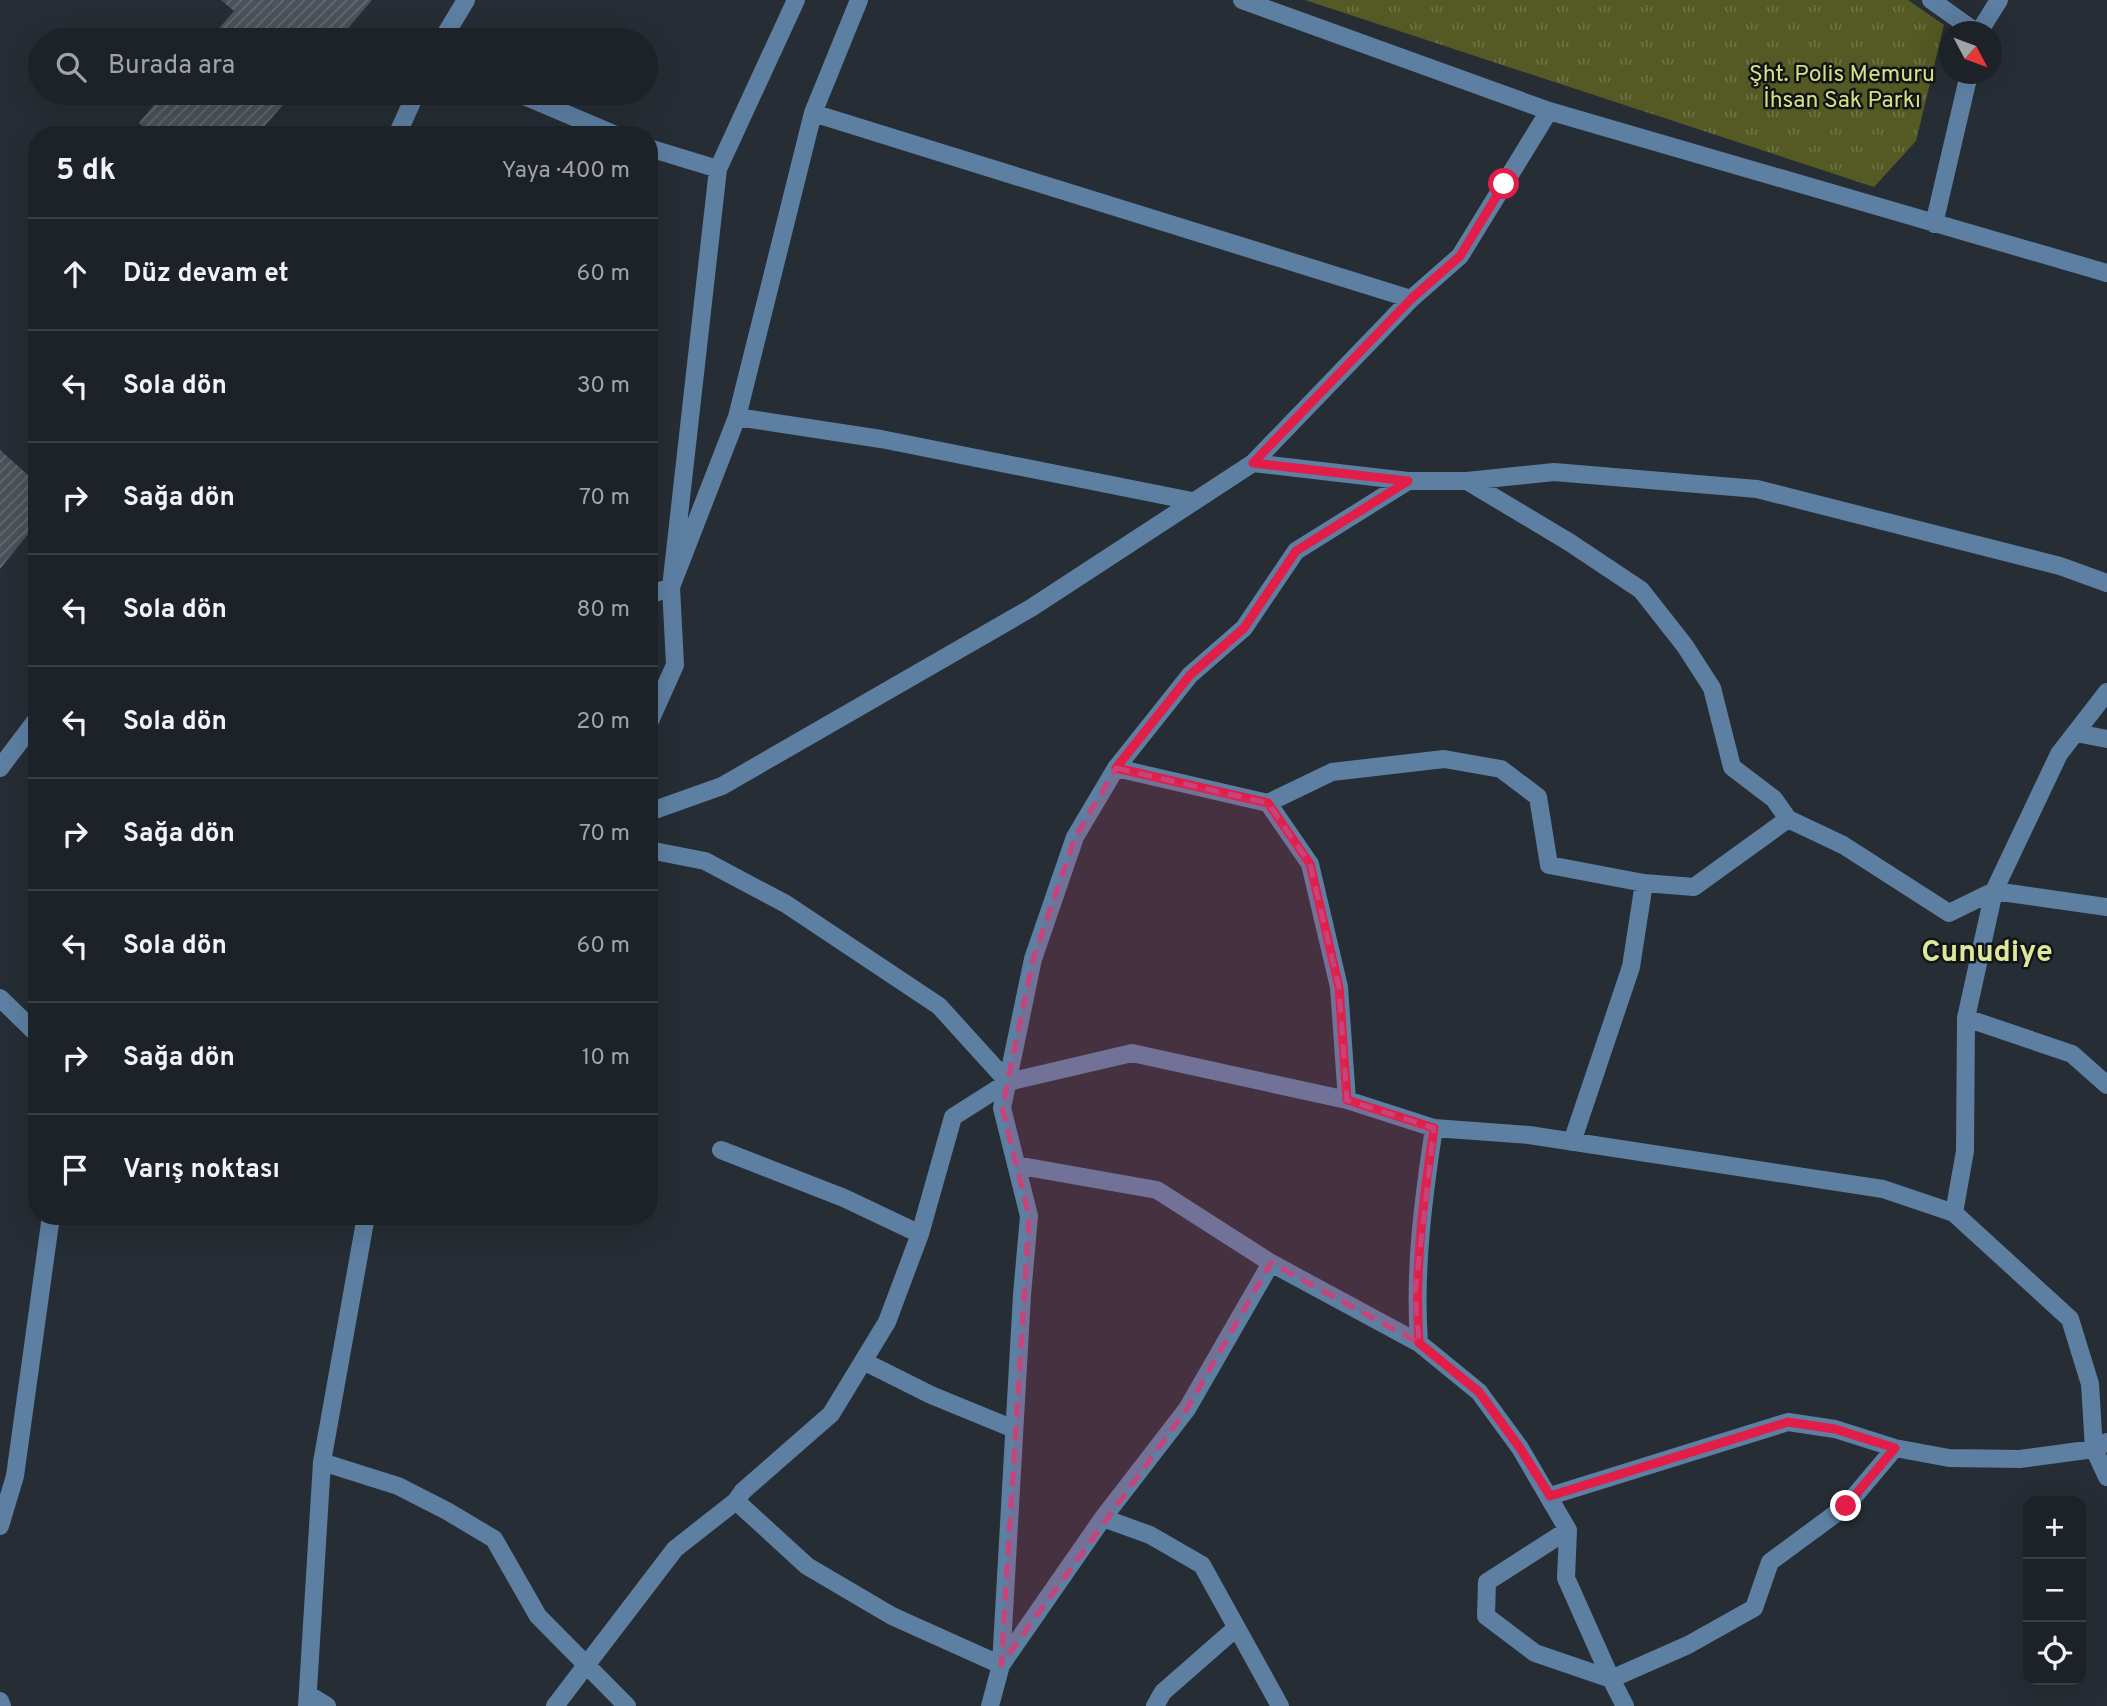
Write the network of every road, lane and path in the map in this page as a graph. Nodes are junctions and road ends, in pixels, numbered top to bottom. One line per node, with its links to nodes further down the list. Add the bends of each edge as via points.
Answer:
1 (466, 0): 9 (street)
2 (796, 0): 18 (street)
3 (859, 0): 14 (street)
4 (1242, 0): 13 (street)
5 (1931, 0): 7 (street)
6 (1999, 0): 8 (street)
7 (1961, 21)
8 (1985, 21)
9 (449, 28)
10 (1967, 84): 19 (street)
11 (411, 105): 15 (street)
12 (545, 105): 16 (street)
13 (1549, 111): 19 (street); 21 (street, via 1460,256)
14 (813, 113): 21 (street); 22 (street)
15 (401, 126)
16 (595, 126)
17 (658, 151): 18 (street)
18 (718, 169): 28 (street)
19 (1934, 224): 20 (street)
20 (2107, 273)
21 (1411, 299): 23 (street)
22 (737, 418): 26 (street, via 881,439); 28 (street)
23 (1253, 463): 24 (street); 26 (street)
24 (1408, 481): 25 (street); 36 (street, via 1296,551 1244,628 1190,675)
25 (1467, 481): 27 (street, via 1554,472 1757,489 2060,566); 39 (street, via 1641,590 1712,688 1732,767 1774,799)
26 (1192, 501): 38 (street, via 1031,608 722,786)
27 (2107, 583)
28 (671, 587): 29 (street); 31 (street, via 675,665)
29 (658, 591)
30 (2107, 692): 33 (street)
31 (658, 703)
32 (28, 731): 35 (street)
33 (2076, 733): 34 (street); 42 (street, via 2059,754)
34 (2107, 738)
35 (0, 768)
36 (1116, 768): 37 (street); 47 (street, via 1075,837 1032,960)
37 (1268, 803): 41 (street, via 1332,772 1444,759 1500,769 1538,797 1549,865); 49 (street, via 1310,864 1339,987)
38 (658, 809)
39 (1788, 819): 41 (street, via 1695,887); 42 (street, via 1843,845 1949,913)
40 (658, 852): 47 (street, via 705,861 786,904 939,1006)
41 (1644, 883): 51 (street, via 1631,967)
42 (1994, 891): 43 (street); 45 (street)
43 (2107, 907)
44 (0, 998): 46 (street)
45 (1966, 1018): 48 (street, via 2072,1054); 54 (street, via 1965,1151)
46 (28, 1025)
47 (1008, 1082): 49 (street, via 1132,1052); 53 (street, via 1002,1108); 57 (street, via 953,1117)
48 (2107, 1085)
49 (1347, 1100): 50 (street)
50 (1434, 1128): 51 (street); 59 (street, via 1415,1294)
51 (1572, 1142): 54 (street, via 1883,1189)
52 (722, 1150): 57 (street)
53 (1016, 1165): 58 (street, via 1157,1190); 61 (street, via 1029,1216)
54 (1954, 1213): 62 (street, via 2070,1319 2090,1384)
55 (50, 1225): 66 (street)
56 (364, 1225): 64 (street)
57 (920, 1234): 60 (street, via 887,1322)
58 (1272, 1263): 59 (street); 70 (street, via 1187,1409)
59 (1419, 1343): 68 (street, via 1479,1392)
60 (863, 1361): 61 (street); 69 (street, via 831,1414)
61 (1014, 1429): 74 (street)
62 (2101, 1445): 63 (street, via 2020,1459 1949,1458); 67 (street)
63 (1895, 1448): 68 (street, via 1835,1429 1788,1422); 76 (street, via 1846,1506 1770,1562 1754,1608 1688,1645)
64 (322, 1462): 75 (street, via 398,1486 494,1539 538,1616); 77 (street)
65 (0, 1464): 66 (street)
66 (15, 1476): 71 (street)
67 (2107, 1477)
68 (1550, 1496): 72 (street)
69 (736, 1500): 74 (street, via 807,1566 892,1616); 75 (street, via 675,1549)
70 (1103, 1518): 73 (street, via 1150,1535 1202,1564); 74 (street)
71 (0, 1525)
72 (1568, 1530): 76 (street, via 1566,1578); 76 (street, via 1487,1582 1486,1615 1535,1653)
73 (1235, 1629): 84 (street, via 1163,1692); 85 (street)
74 (1001, 1665): 83 (street)
75 (587, 1667): 81 (street); 82 (street)
76 (1611, 1679): 86 (street)
77 (309, 1700): 80 (street)
78 (0, 1701): 79 (street)
79 (2, 1706)
80 (327, 1706)
81 (555, 1706)
82 (627, 1706)
83 (990, 1706)
84 (1155, 1706)
85 (1280, 1706)
86 (1625, 1706)

